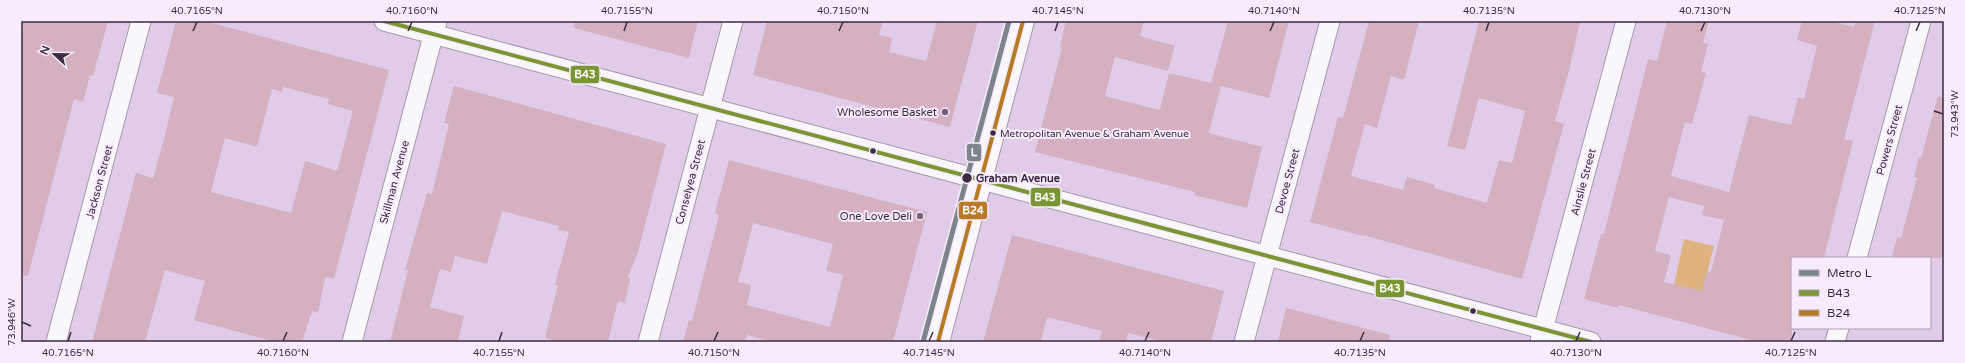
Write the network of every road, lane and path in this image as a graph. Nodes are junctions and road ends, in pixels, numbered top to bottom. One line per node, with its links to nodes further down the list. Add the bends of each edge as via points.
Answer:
1 (141, 21): 15 (street, Jackson Street)
2 (384, 21): 8 (street)
3 (733, 21): 9 (street, Conselyea Street)
4 (1023, 21): 10 (main road)
5 (1330, 21): 11 (street, Devoe Street)
6 (1626, 21): 14 (street, Ainslie Street)
7 (1921, 21): 12 (street, Powers Street)
8 (435, 28): 9 (street); 16 (street, Skillman Avenue)
9 (710, 108): 10 (street); 17 (street, Conselyea Street)
10 (980, 181): 11 (street); 18 (main road)
11 (1267, 256): 14 (street); 19 (street, Devoe Street)
12 (1857, 257)
13 (1839, 329): 21 (street)
14 (1541, 336): 20 (street)
15 (56, 342)
16 (352, 342)
17 (648, 342)
18 (938, 342)
19 (1244, 342)
20 (1591, 342)
21 (1835, 342)

